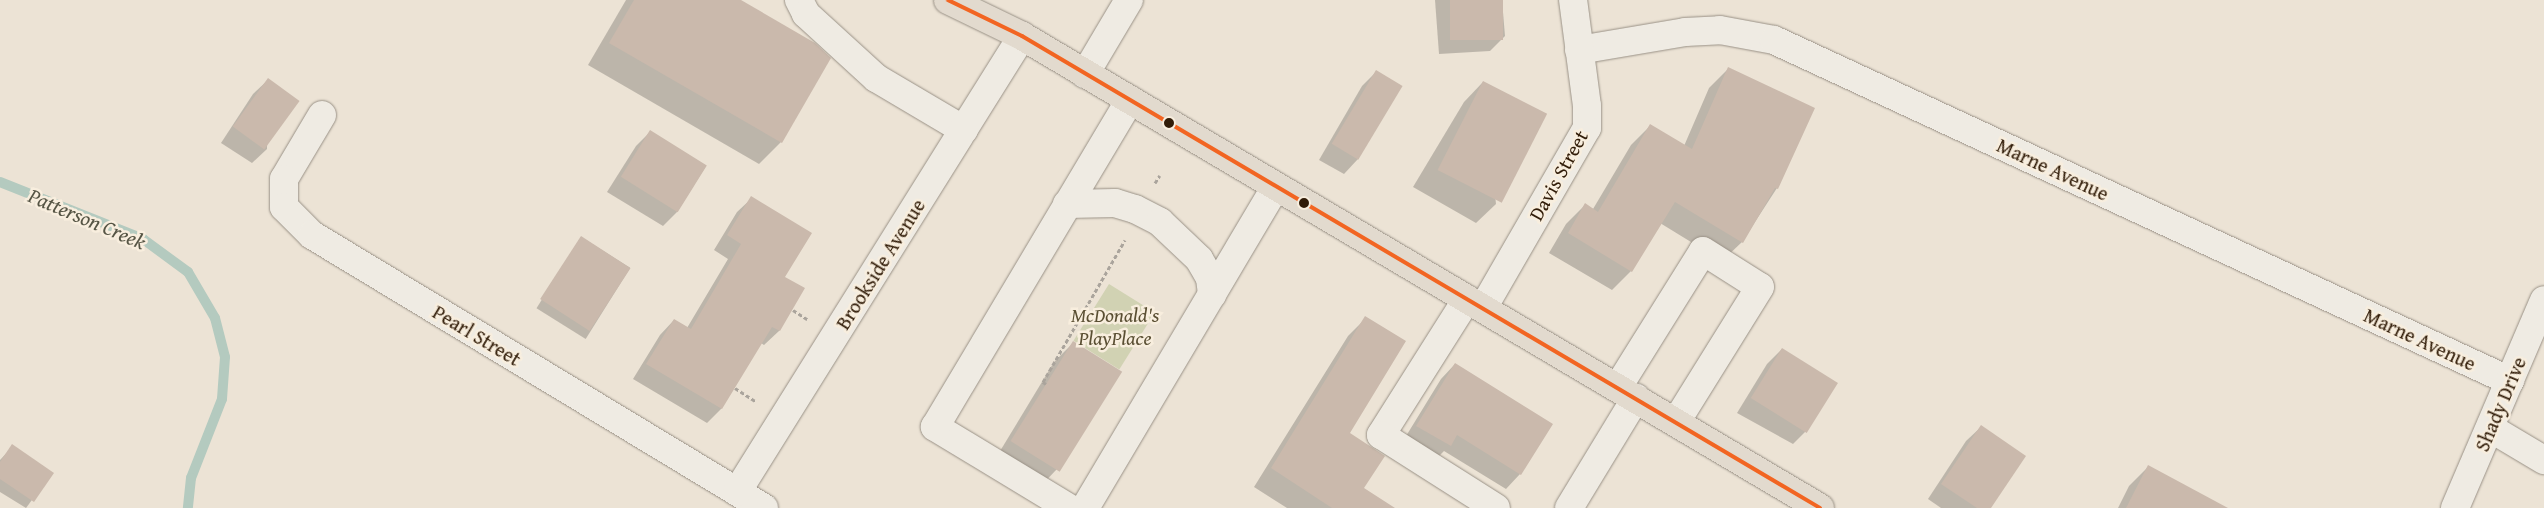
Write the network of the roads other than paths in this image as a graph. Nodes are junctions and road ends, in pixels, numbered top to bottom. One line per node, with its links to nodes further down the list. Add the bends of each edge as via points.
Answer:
1 (799, 0): 10 (street, via 806,14 876,78)
2 (1130, 0): 7 (street)
3 (1573, 0): 6 (street, Davis Street)
4 (964, 3): 5 (main road)
5 (1022, 36): 7 (main road); 10 (street, Brookside Avenue)
6 (1579, 50): 15 (street, Davis Street, via 1587,128); 16 (street, Marne Avenue, via 1685,32 1720,30 1774,40)
7 (1085, 74): 8 (main road)
8 (1130, 100): 11 (main road); 12 (street)
9 (322, 115): 21 (street, Pearl Street, via 284,179 284,208 312,235)
10 (964, 130): 21 (street, Brookside Avenue)
11 (1276, 186): 13 (street); 15 (main road)
12 (1067, 204): 13 (street, via 1114,203 1160,222 1199,259 1210,278); 23 (street, via 935,427)
13 (1212, 295): 24 (street)
14 (2544, 300): 16 (street, Shady Drive)
15 (1475, 304): 17 (main road); 25 (street, Davis Street, via 1381,435)
16 (2510, 381): 19 (street, Shady Drive)
17 (1627, 393): 18 (main road); 18 (street, via 1703,251 1760,287); 26 (street)
18 (1676, 422): 27 (main road)
19 (2490, 428): 20 (street); 28 (street, Shady Drive)
20 (2544, 460)
21 (737, 492): 22 (street, Pearl Street)
22 (764, 508)
23 (1069, 508)
24 (1085, 508)
25 (1496, 508)
26 (1569, 508)
27 (1820, 508)
28 (2455, 508)

